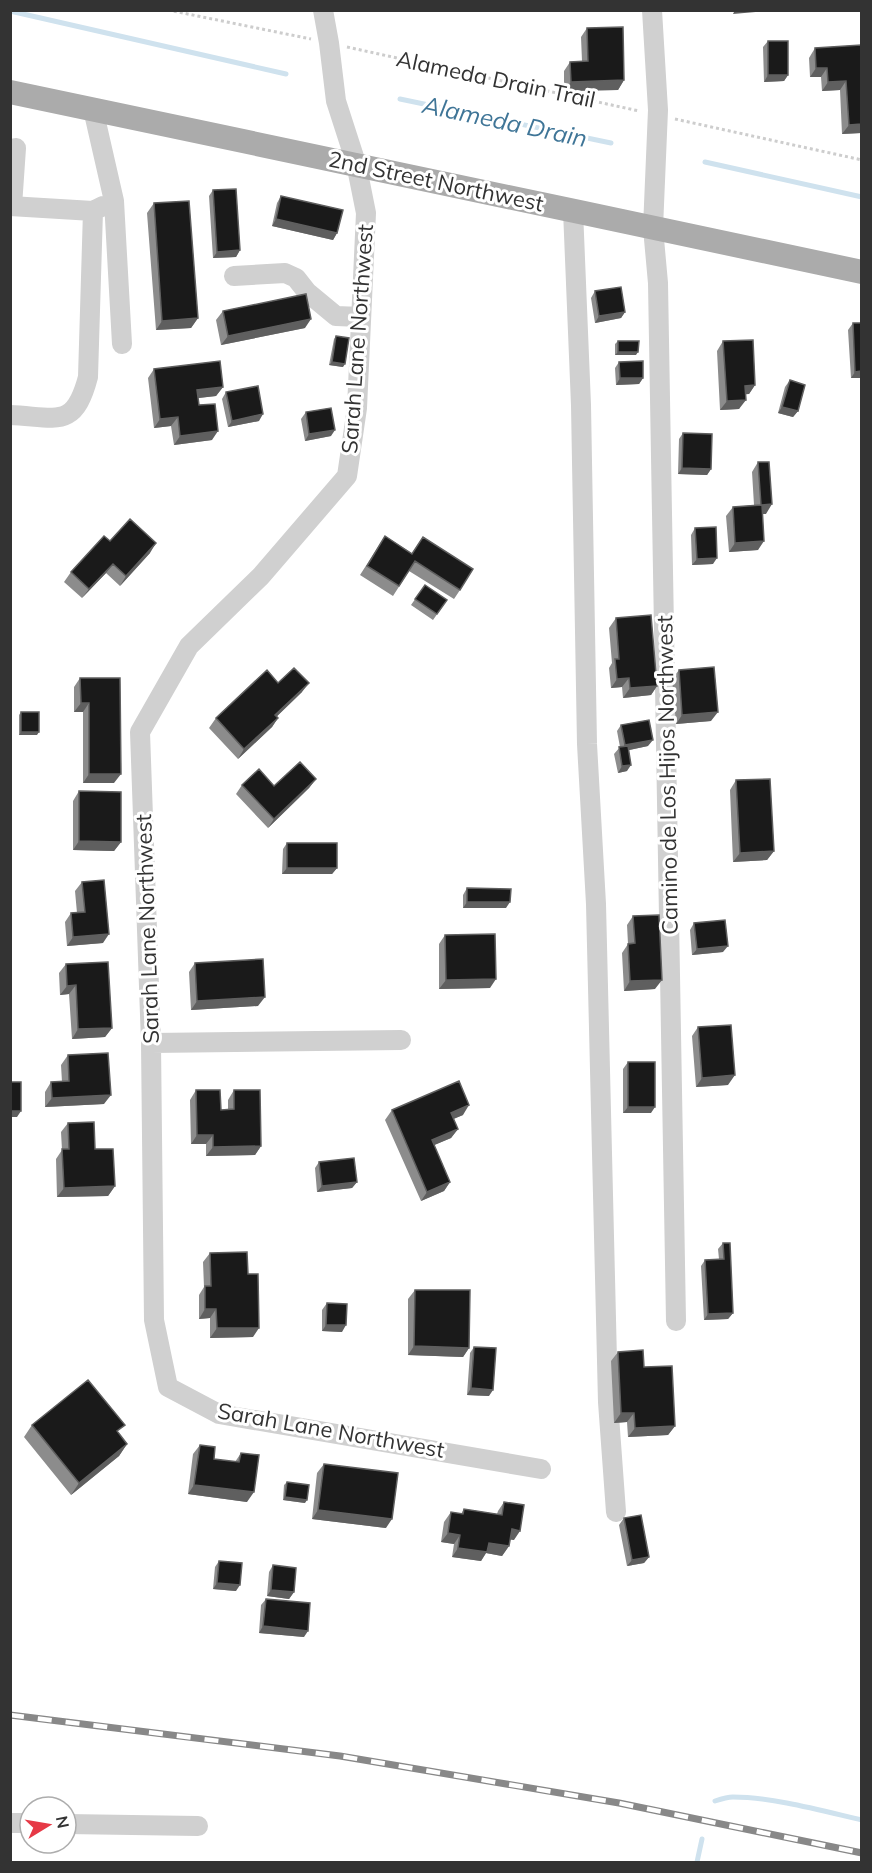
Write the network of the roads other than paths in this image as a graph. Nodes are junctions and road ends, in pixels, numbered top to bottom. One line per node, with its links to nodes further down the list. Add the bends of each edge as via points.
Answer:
1 (323, 10): 6 (street, Sarah Lane Northwest, via 336,101)
2 (652, 10): 11 (street, Camino de Los Hijos Northwest, via 658,110)
3 (10, 92): 4 (main road, 2nd Street Northwest)
4 (93, 109): 6 (main road, 2nd Street Northwest); 7 (street)
5 (16, 148): 8 (street)
6 (356, 163): 9 (main road, 2nd Street Northwest); 14 (street, Sarah Lane Northwest, via 366,213)
7 (114, 201): 10 (street); 15 (street)
8 (11, 206): 10 (street)
9 (573, 210): 11 (main road, 2nd Street Northwest); 21 (street, via 587,744 596,904 604,1287)
10 (93, 211): 16 (street, via 88,377 82,398 63,418)
11 (653, 228): 12 (main road, 2nd Street Northwest); 19 (street, Camino de Los Hijos Northwest, via 659,295)
12 (861, 273)
13 (234, 276): 14 (street, via 285,273 296,278 336,316)
14 (361, 316): 18 (street, Sarah Lane Northwest, via 357,408 347,476 261,576 189,646 140,732)
15 (122, 344)
16 (10, 415)
17 (401, 1040): 18 (street)
18 (151, 1043): 20 (street, Sarah Lane Northwest, via 154,1320 168,1388 219,1414)
19 (676, 1321)
20 (540, 1469)
21 (616, 1512)
22 (78, 1824): 23 (street)
23 (198, 1826)

